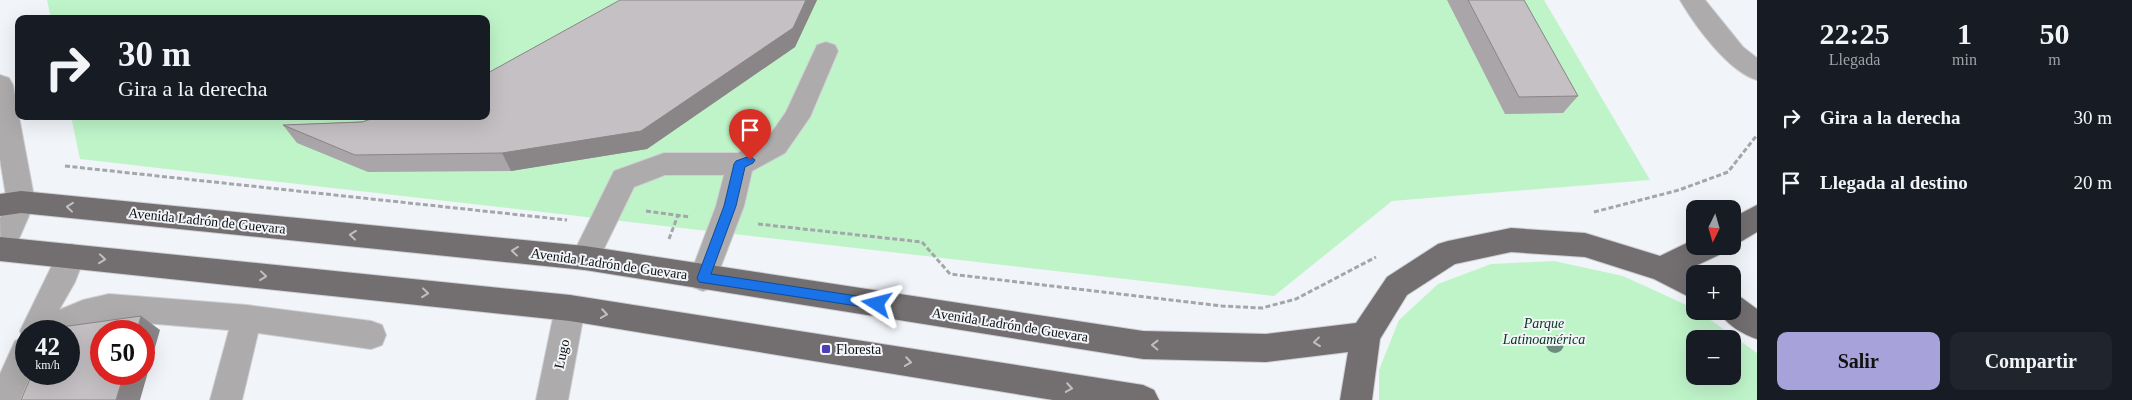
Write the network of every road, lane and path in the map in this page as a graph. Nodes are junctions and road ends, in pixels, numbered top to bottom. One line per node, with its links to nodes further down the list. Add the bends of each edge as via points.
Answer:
1 (1692, 0): 3 (street, via 1734,54)
2 (826, 51): 6 (street, via 786,133 776,146)
3 (1757, 71)
4 (0, 84): 8 (street)
5 (1757, 134): 10 (path, via 1728,172 1678,190)
6 (740, 164): 9 (street, via 664,164 645,170 624,179); 12 (street)
7 (65, 166): 9 (path, via 566,220)
8 (10, 203): 14 (street); 18 (main road, Avenida Ladrón de Guevara, one-way to 8)
9 (610, 207): 12 (path); 18 (street)
10 (1587, 213)
11 (1757, 217): 13 (main road)
12 (724, 221): 15 (path, via 922,242 950,274 1262,308 1296,299); 20 (street)
13 (1741, 227)
14 (0, 249): 17 (main road)
15 (1384, 253)
16 (1691, 255): 19 (main road)
17 (71, 256): 22 (main road, one-way to 22); 25 (street)
18 (585, 258): 20 (main road, Avenida Ladrón de Guevara)
19 (1662, 269): 21 (main road); 29 (main road, via 1584,245 1511,240 1448,254 1397,286)
20 (703, 278): 29 (main road, Avenida Ladrón de Guevara, one-way to 20, via 1266,348 1143,345)
21 (1686, 282)
22 (570, 308): 35 (street, Lugo); 36 (main road, one-way to 36)
23 (1741, 314): 27 (main road)
24 (247, 318): 26 (street, via 109,307 82,313); 28 (street); 34 (street)
25 (40, 320)
26 (69, 320)
27 (1757, 326)
28 (371, 335)
29 (1365, 336): 37 (main road)
30 (15, 376): 32 (street)
31 (38, 385): 33 (street)
32 (4, 400)
33 (32, 400)
34 (226, 400)
35 (552, 400)
36 (1143, 400)
37 (1356, 400)

